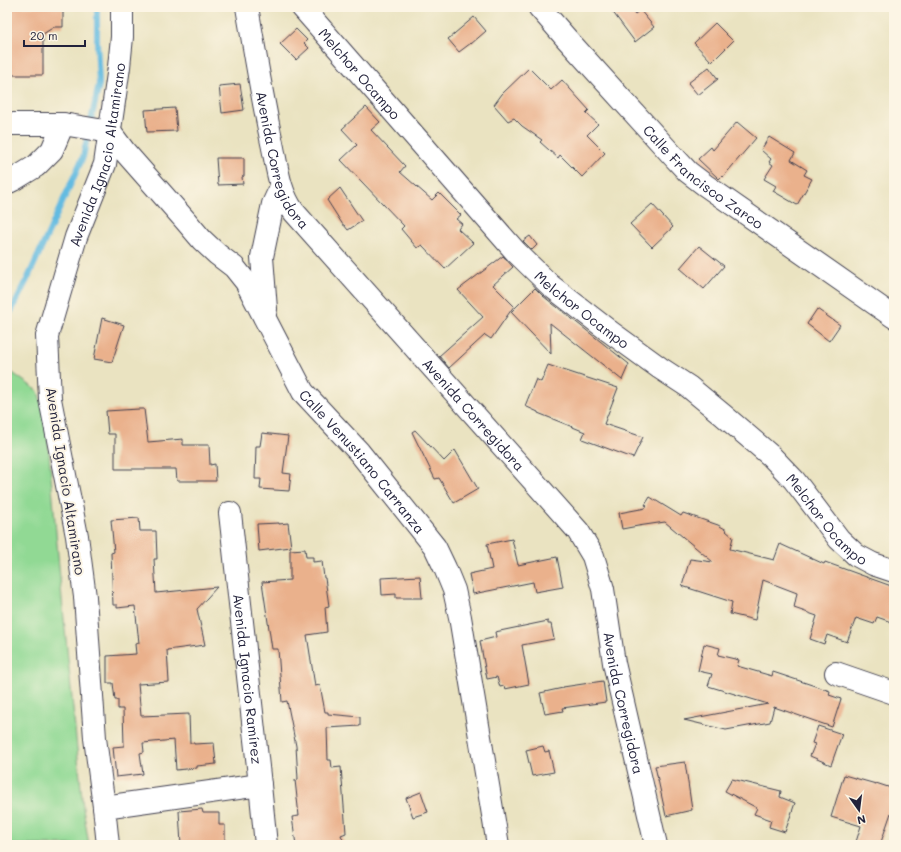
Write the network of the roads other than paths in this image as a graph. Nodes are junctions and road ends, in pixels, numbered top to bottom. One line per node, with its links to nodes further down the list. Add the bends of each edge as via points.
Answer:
1 (122, 7): 7 (street, Avenida Ignacio Altamirano, via 121,44)
2 (247, 7): 9 (street, Avenida Corregidora)
3 (302, 7): 13 (street, Melchor Ocampo, via 516,252 551,286 609,331 689,387 765,451 794,480 839,539 856,555)
4 (539, 7): 11 (street, Calle Francisco Zarco, via 688,172)
5 (7, 124): 6 (street)
6 (63, 124): 7 (street); 8 (street, via 52,150 36,166)
7 (110, 132): 10 (street, Calle Venustiano Carranza, via 202,240 234,267 246,282); 17 (street, Avenida Ignacio Altamirano, via 105,164 76,237 47,336 50,399 77,536 95,738)
8 (7, 183)
9 (281, 187): 10 (street, via 274,204 262,257 266,309); 21 (street, Avenida Corregidora, via 294,212 573,525 593,556 602,589 614,663)
10 (264, 316): 20 (street, Calle Venustiano Carranza, via 303,392 364,458 435,548 445,568 454,590 460,617)
11 (894, 317)
12 (230, 513): 16 (street, Avenida Ignacio Ramírez)
13 (894, 571)
14 (836, 673): 15 (street)
15 (894, 693)
16 (260, 785): 17 (street); 19 (street, Avenida Ignacio Ramírez)
17 (104, 807): 18 (street, Avenida Ignacio Altamirano)
18 (108, 845)
19 (266, 845)
20 (498, 845)
21 (656, 845)

